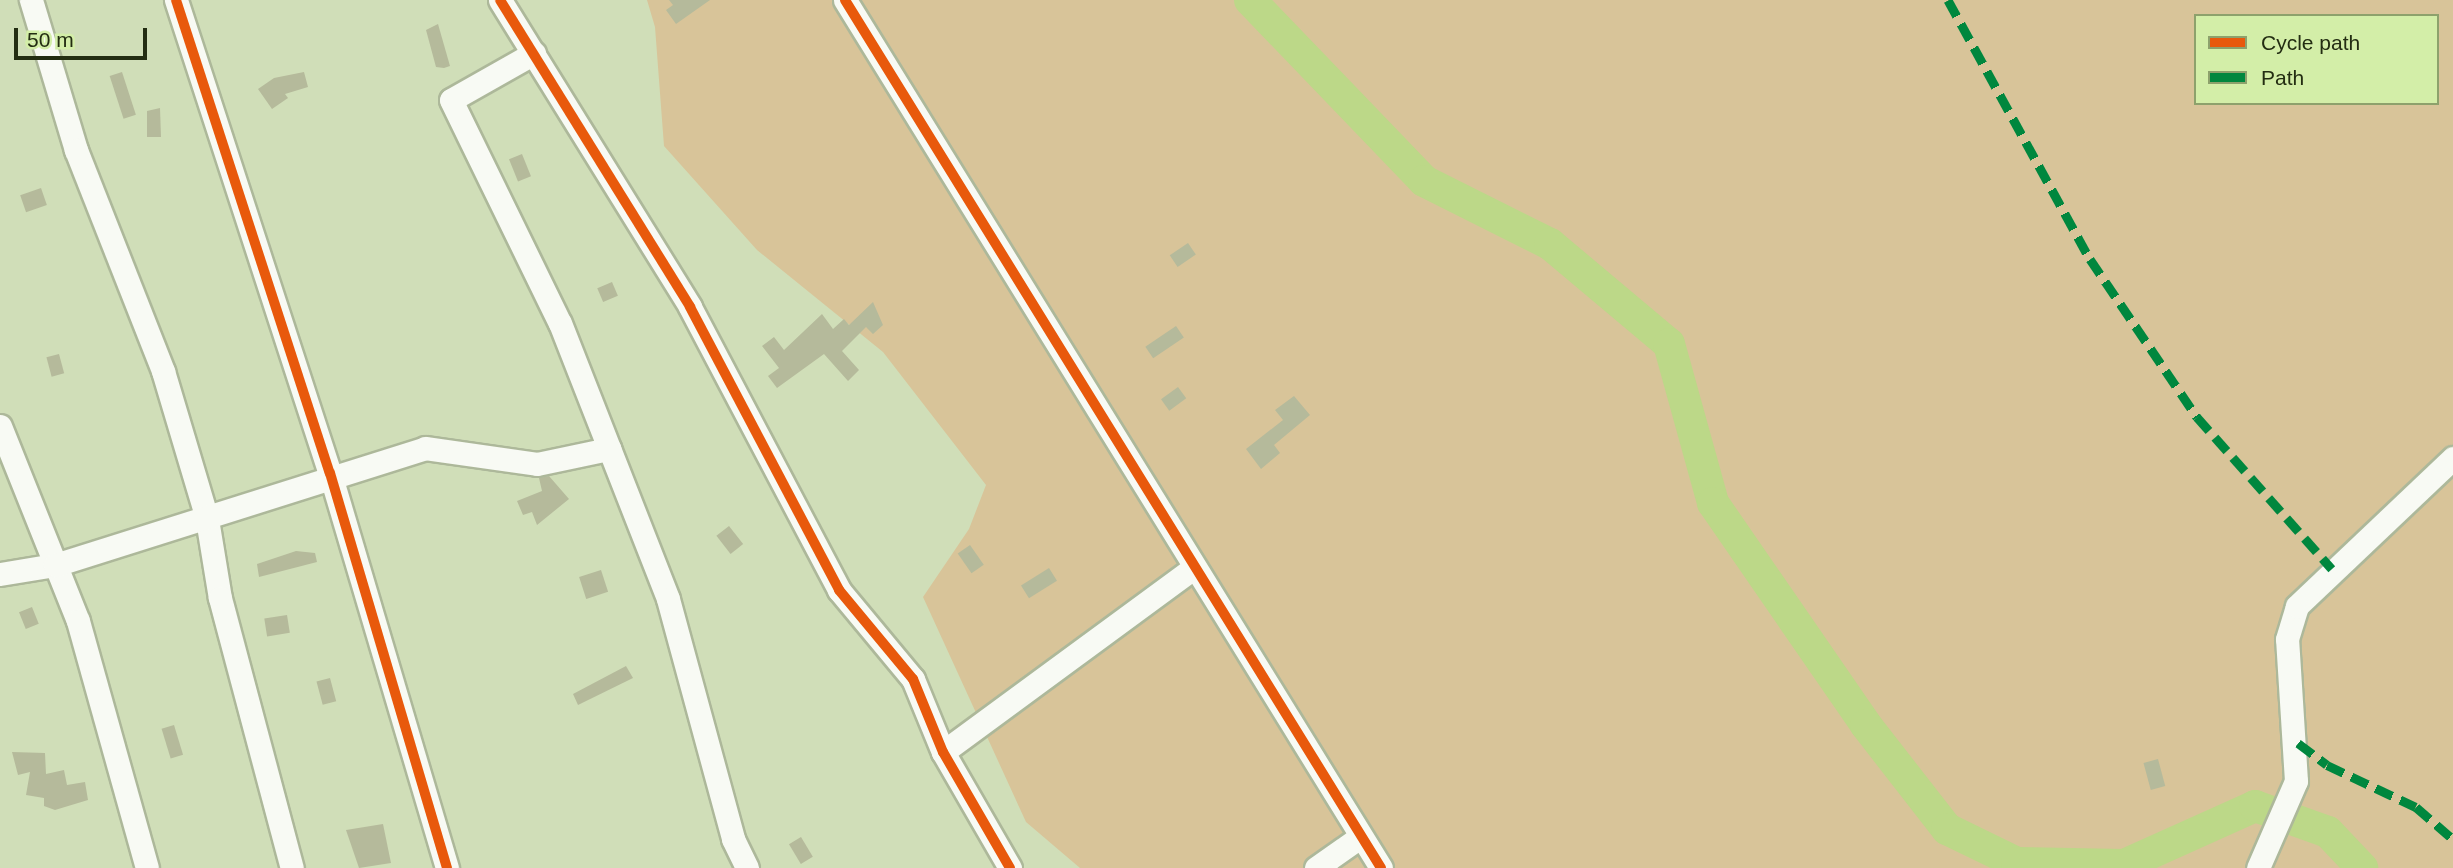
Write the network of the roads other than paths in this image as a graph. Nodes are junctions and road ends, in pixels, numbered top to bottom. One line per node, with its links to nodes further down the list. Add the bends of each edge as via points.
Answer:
1 (31, 0): 10 (street, via 76,150 163,372)
2 (176, 0): 9 (street)
3 (500, 0): 5 (street)
4 (845, 0): 12 (street)
5 (534, 53): 7 (street, via 451,100 554,310); 14 (street, via 691,307 839,590 913,679)
6 (0, 426): 11 (street)
7 (609, 449): 9 (street, via 537,464 425,447); 19 (street, via 668,599 733,839)
8 (2453, 458): 23 (street, via 2297,606 2287,639 2298,743 2290,797)
9 (330, 473): 10 (street); 18 (street)
10 (207, 519): 11 (street); 17 (street, via 226,623)
11 (55, 565): 13 (street); 16 (street, via 78,621)
12 (1192, 569): 14 (street); 15 (street)
13 (0, 574)
14 (943, 752): 20 (street)
15 (1360, 837): 21 (street); 22 (street)
16 (147, 868)
17 (292, 868)
18 (447, 868)
19 (747, 868)
20 (1010, 868)
21 (1316, 868)
22 (1381, 868)
23 (2258, 868)

